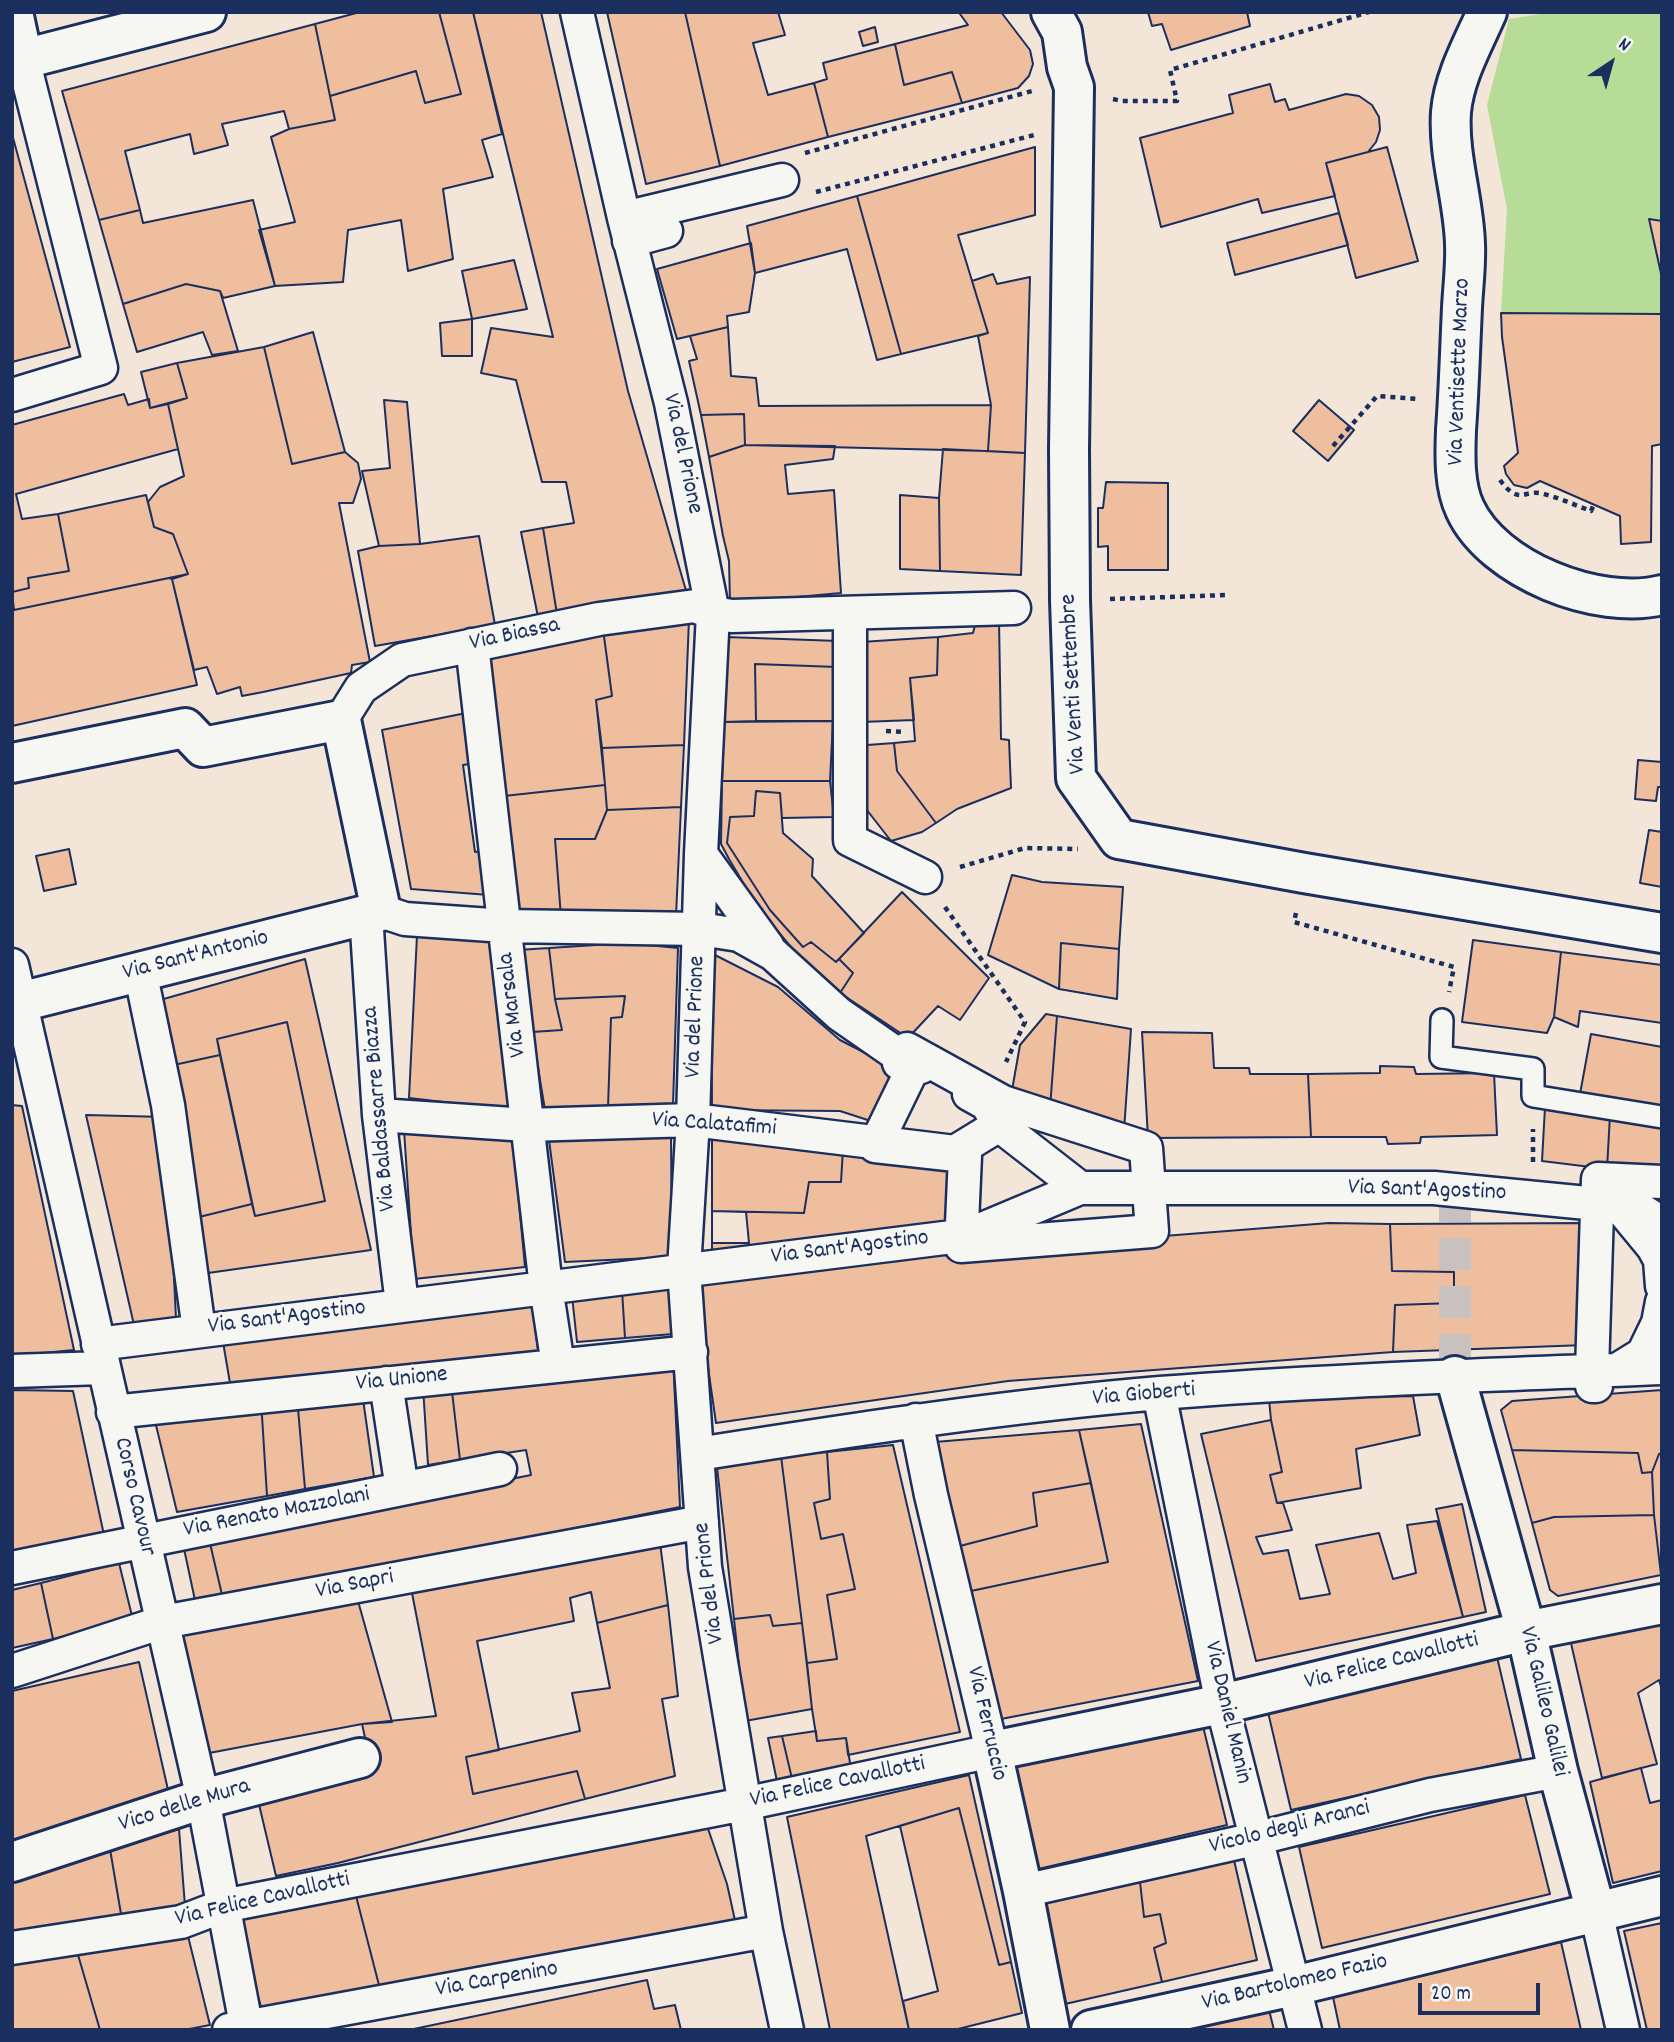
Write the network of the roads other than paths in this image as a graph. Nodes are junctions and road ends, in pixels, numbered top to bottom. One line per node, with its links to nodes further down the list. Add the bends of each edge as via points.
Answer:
1 (13, 12): 6 (street)
2 (206, 12): 6 (street)
3 (577, 12): 9 (street, Via del Prione)
4 (1051, 12): 24 (street, Via Venti Settembre, via 1062,32 1074,88 1069,463 1076,778 1119,839)
5 (1487, 12): 12 (street, Via Ventisette Marzo, via 1458,79 1451,112 1465,244 1455,451 1459,492 1472,522 1530,572 1568,589 1604,597)
6 (18, 60): 11 (street, via 101,368)
7 (782, 180): 9 (street)
8 (655, 194): 9 (street)
9 (624, 220): 10 (street); 14 (street, Via del Prione, via 671,403)
10 (666, 231)
11 (12, 395)
12 (1662, 595)
13 (1014, 608): 15 (street, Via Biassa)
14 (713, 613): 15 (street, Via Biassa); 16 (street, Via Biassa, via 695,606 626,615); 19 (street, Via del Prione)
15 (850, 613): 20 (street, via 850,840)
16 (472, 645): 17 (street, Via Biassa, via 402,660 361,688); 22 (street, Via Marsala)
17 (341, 720): 18 (street, via 203,747 185,728); 21 (street)
18 (12, 763)
19 (701, 854): 23 (street, Via del Prione); 25 (street)
20 (925, 877)
21 (373, 912): 22 (street, via 405,919); 27 (street, Via Sant'Antonio); 32 (street, Via Baldassarre Biazza)
22 (505, 926): 23 (street); 35 (street, Via Marsala)
23 (700, 929): 25 (street, via 739,935); 34 (street, Via del Prione)
24 (1662, 933)
25 (773, 954): 30 (street, via 839,1014)
26 (12, 965): 28 (street, Corso Cavour)
27 (140, 971): 28 (street, Via Sant'Antonio); 48 (street, via 168,1105)
28 (16, 1003): 50 (street, Corso Cavour)
29 (1442, 1020): 33 (lane, via 1441,1057 1533,1069 1533,1096)
30 (902, 1057): 31 (street); 36 (street, via 899,1063 912,1070)
31 (995, 1110): 36 (street, Via Calatafimi, via 955,1152); 38 (street); 39 (street, via 1003,1102 1146,1149)
32 (379, 1115): 35 (street, Via Calatafimi); 47 (street, Via Baldassarre Biazza)
33 (1662, 1117)
34 (693, 1119): 35 (street, Via Calatafimi); 36 (street, Via Calatafimi); 43 (street, Via del Prione)
35 (527, 1125): 45 (street, Via Marsala)
36 (876, 1142): 42 (street, via 875,1146 965,1156)
37 (1662, 1182): 40 (street, via 1598,1179)
38 (1080, 1188): 39 (street, Via Sant'Agostino); 42 (street, Via Sant'Agostino)
39 (1149, 1188): 40 (street, Via Sant'Agostino, via 1434,1188); 42 (street, via 1152,1231 961,1246)
40 (1607, 1204): 41 (street, Via Sant'Agostino, via 1638,1208); 44 (street, via 1639,1228 1660,1260); 54 (street)
41 (1662, 1223)
42 (961, 1236): 43 (street, Via Sant'Agostino)
43 (684, 1269): 45 (street, Via Sant'Agostino); 49 (street, Via del Prione)
44 (1662, 1286)
45 (546, 1287): 47 (street, Via Sant'Agostino); 51 (street, Via Marsala)
46 (1662, 1302): 54 (street, via 1643,1354)
47 (402, 1304): 48 (street, Via Sant'Agostino)
48 (199, 1330): 50 (street, Via Sant'Agostino)
49 (691, 1352): 51 (street, Via Unione); 61 (street, Via del Prione)
50 (101, 1356): 53 (street, Via Sant'Agostino); 59 (street, Corso Cavour)
51 (558, 1365): 57 (street, Via Unione)
52 (1662, 1368): 54 (street, Via Gioberti)
53 (12, 1371)
54 (1604, 1371): 55 (street, Via Gioberti); 56 (street, via 1592,1386)
55 (1455, 1376): 58 (street, Via Gioberti); 69 (street, Via Galileo Galilei)
56 (1662, 1382)
57 (386, 1383): 59 (street, Via Unione); 63 (street)
58 (1159, 1393): 60 (street, Via Gioberti); 71 (street, Via Daniel Manin)
59 (113, 1412): 65 (street, Corso Cavour)
60 (916, 1420): 61 (street, Via Gioberti); 72 (street, Via Ferruccio)
61 (698, 1454): 64 (street, Via del Prione)
62 (500, 1469): 63 (street, Via Renato Mazzolani)
63 (401, 1489): 65 (street, Via Renato Mazzolani)
64 (702, 1522): 68 (street, Via Sapri); 76 (street, Via del Prione, via 705,1567)
65 (142, 1541): 66 (street, Via Renato Mazzolani); 68 (street, Corso Cavour)
66 (12, 1567)
67 (1662, 1604): 69 (street, Via Felice Cavallotti)
68 (163, 1622): 70 (street, Via Sapri); 75 (street, Corso Cavour)
69 (1526, 1631): 71 (street, Via Felice Cavallotti); 74 (street, Via Galileo Galilei)
70 (12, 1671)
71 (1222, 1704): 72 (street, Via Felice Cavallotti); 77 (street, Via Daniel Manin)
72 (992, 1751): 76 (street, Via Felice Cavallotti); 79 (street, Via Ferruccio)
73 (360, 1758): 75 (street, Vico delle Mura)
74 (1558, 1771): 77 (street, Vicolo degli Aranci, via 1430,1795); 82 (street, Via Galileo Galilei)
75 (203, 1799): 78 (street, Vico delle Mura); 81 (street, Corso Cavour)
76 (744, 1804): 81 (street, Via Felice Cavallotti); 83 (street, Via del Prione)
77 (1255, 1839): 79 (street, Vicolo degli Aranci); 85 (street, Via Daniel Manin)
78 (12, 1862)
79 (1023, 1891): 88 (street, Via Ferruccio)
80 (1662, 1896): 82 (street, Via Bartolomeo Fazio)
81 (223, 1906): 84 (street, Via Felice Cavallotti, via 181,1922); 86 (street, Corso Cavour)
82 (1596, 1912): 85 (street, Via Bartolomeo Fazio); 91 (street, Via Galileo Galilei)
83 (766, 1931): 86 (street, Via Carpenino); 87 (street, Via del Prione)
84 (12, 1948)
85 (1294, 1986): 89 (street, Via Bartolomeo Fazio); 90 (street, Via Daniel Manin)
86 (241, 2029)
87 (787, 2030)
88 (1050, 2030)
89 (1091, 2030)
90 (1305, 2030)
91 (1623, 2030)

